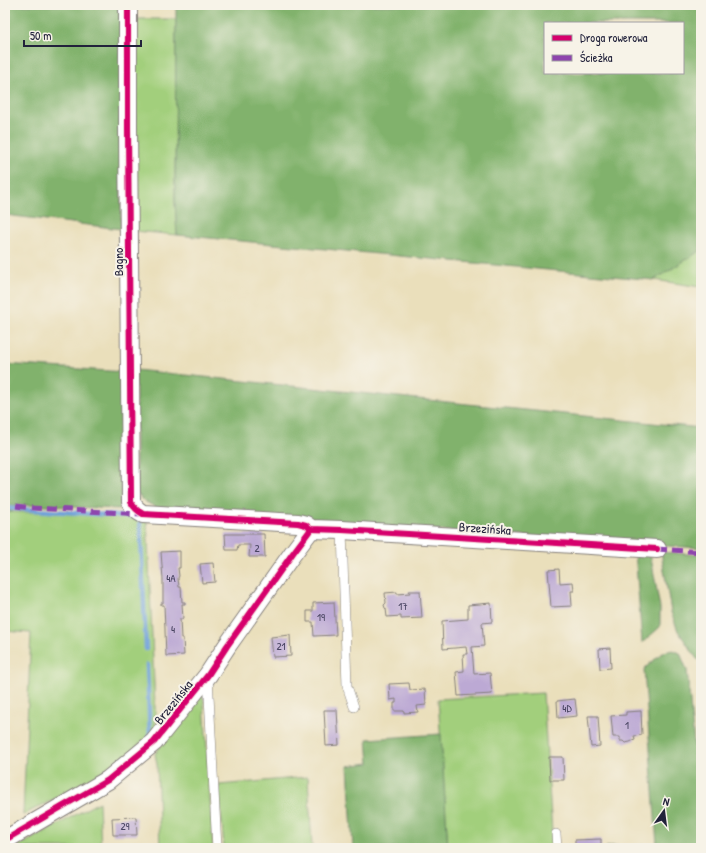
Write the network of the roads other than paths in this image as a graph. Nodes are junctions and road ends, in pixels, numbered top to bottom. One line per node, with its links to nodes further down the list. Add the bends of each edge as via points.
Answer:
1 (128, 5): 2 (street, Bagno, via 131,502 137,511)
2 (143, 514): 3 (street, Brzezińska, via 298,523)
3 (311, 529): 4 (street, Brzezińska); 6 (street, Brzezińska)
4 (342, 530): 5 (street, Brzezińska); 7 (lane, via 347,686)
5 (657, 549)
6 (208, 675): 9 (street, Brzezińska, via 154,742 108,780); 10 (lane)
7 (354, 707)
8 (556, 834): 11 (lane)
9 (5, 840)
10 (217, 848)
11 (557, 848)

